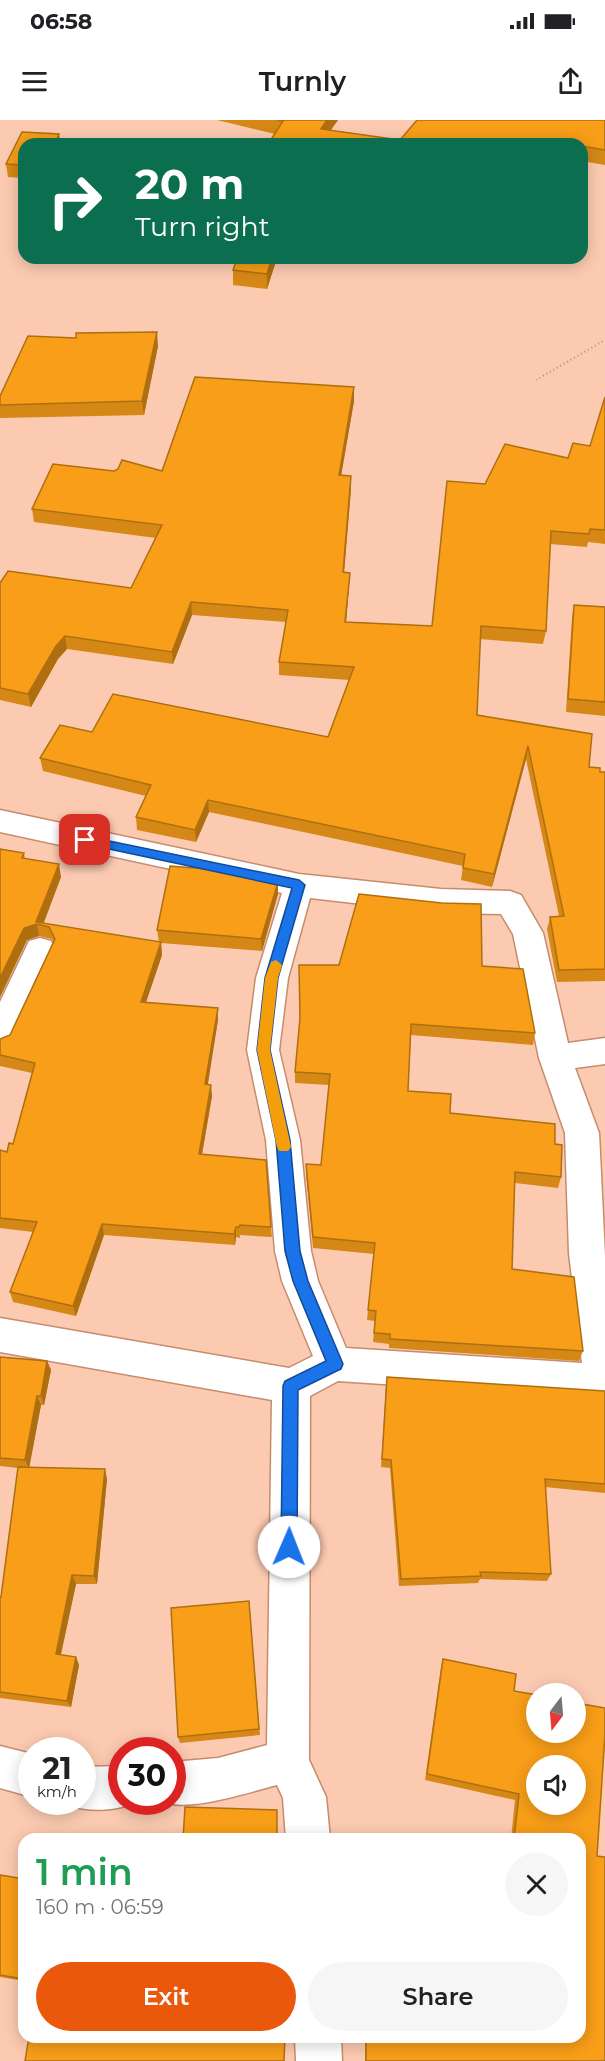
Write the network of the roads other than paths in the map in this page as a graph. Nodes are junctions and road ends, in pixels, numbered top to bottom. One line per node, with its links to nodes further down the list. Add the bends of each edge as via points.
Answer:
1 (0, 821): 2 (street)
2 (299, 885): 6 (street, via 441,901 510,903 528,933); 8 (street, via 272,978 263,1050 283,1140 293,1251 300,1281)
3 (40, 950): 4 (street)
4 (0, 1037)
5 (605, 1051): 6 (street)
6 (555, 1058): 9 (street, via 582,1133 587,1253)
7 (0, 1335): 10 (street)
8 (335, 1364): 9 (street); 10 (street)
9 (604, 1381)
10 (291, 1386): 11 (street)
11 (288, 1761): 14 (street, via 218,1779); 15 (street, via 304,1797)
12 (0, 1767): 13 (street)
13 (18, 1772)
14 (186, 1782)
15 (307, 1833)
16 (318, 2043): 17 (street)
17 (319, 2061)

